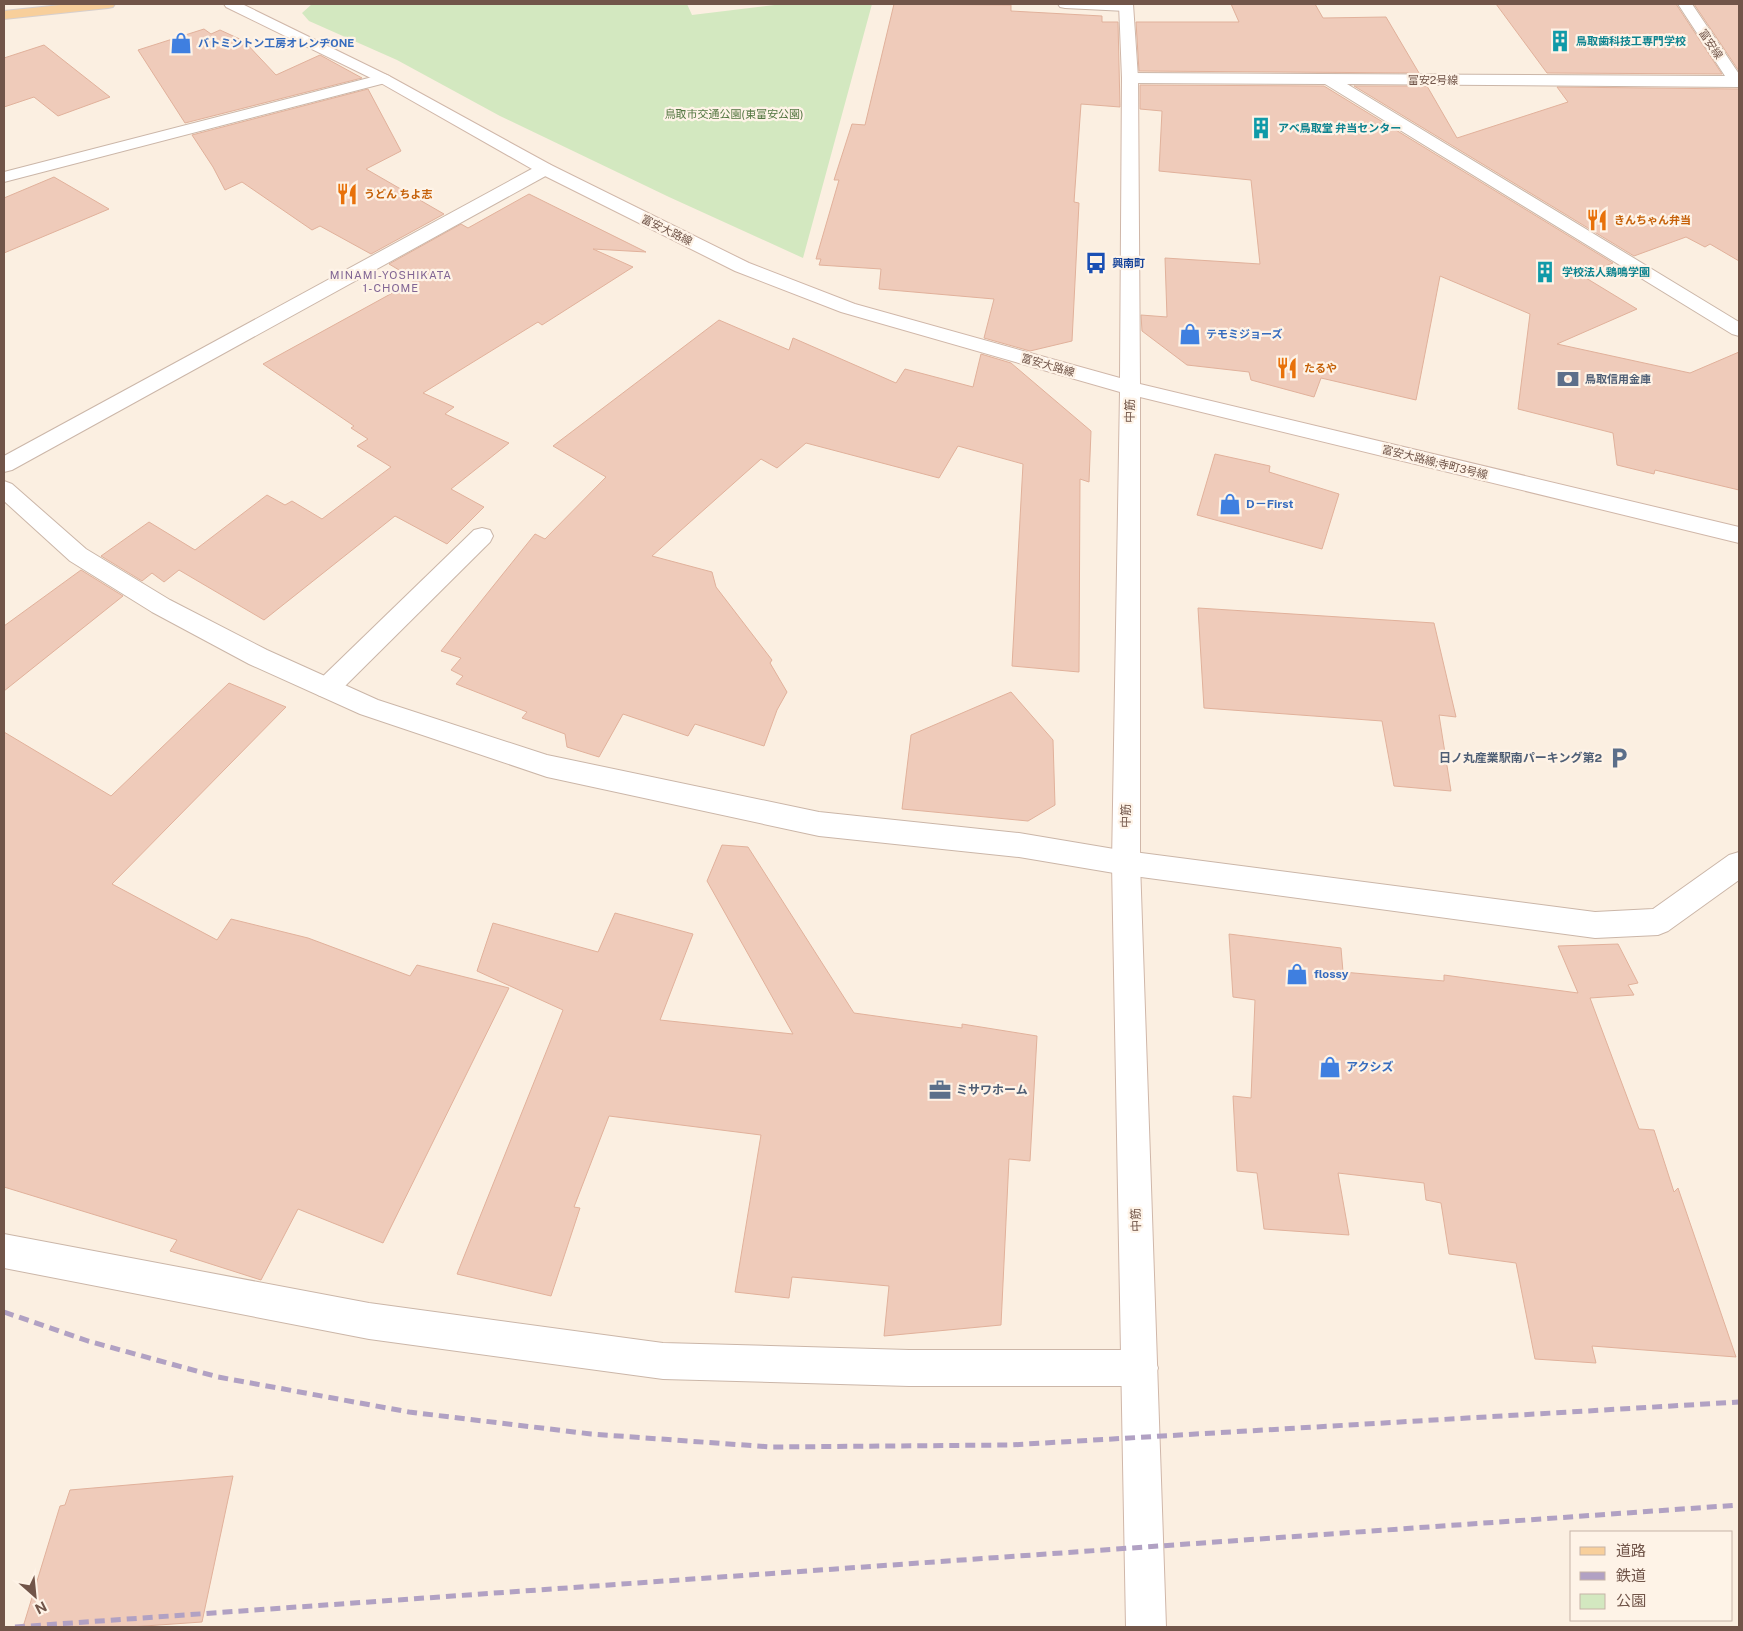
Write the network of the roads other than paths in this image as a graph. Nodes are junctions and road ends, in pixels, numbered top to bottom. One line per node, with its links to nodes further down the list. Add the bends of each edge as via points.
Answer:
1 (108, 4): 6 (main road)
2 (231, 4): 8 (street, 富安大路線)
3 (1065, 4): 5 (street)
4 (1685, 4): 10 (street, 富安線)
5 (1126, 5): 7 (street, 中筋)
6 (4, 15)
7 (1130, 78): 9 (street, 富安2号線); 14 (street, 中筋)
8 (384, 79): 11 (street, 富安大路線); 12 (street)
9 (1330, 80): 10 (street, 富安2号線); 13 (street)
10 (1738, 81)
11 (544, 169): 14 (street, 富安大路線, via 742,267 848,308); 15 (street)
12 (4, 177)
13 (1739, 330)
14 (1130, 388): 17 (street, 富安大路線;寺町3号線); 20 (street, 中筋)
15 (4, 466)
16 (4, 489): 19 (street, via 78,555 161,606 258,657)
17 (1739, 535)
18 (482, 536): 19 (street)
19 (327, 688): 20 (street, via 369,707 547,766 681,796 819,824 1018,845)
20 (1126, 863): 21 (street, via 1595,925 1658,922); 23 (street, 中筋)
21 (1739, 864)
22 (4, 1251): 23 (street, via 369,1321 663,1361 909,1368)
23 (1140, 1368): 24 (street, 中筋)
24 (1146, 1627)

